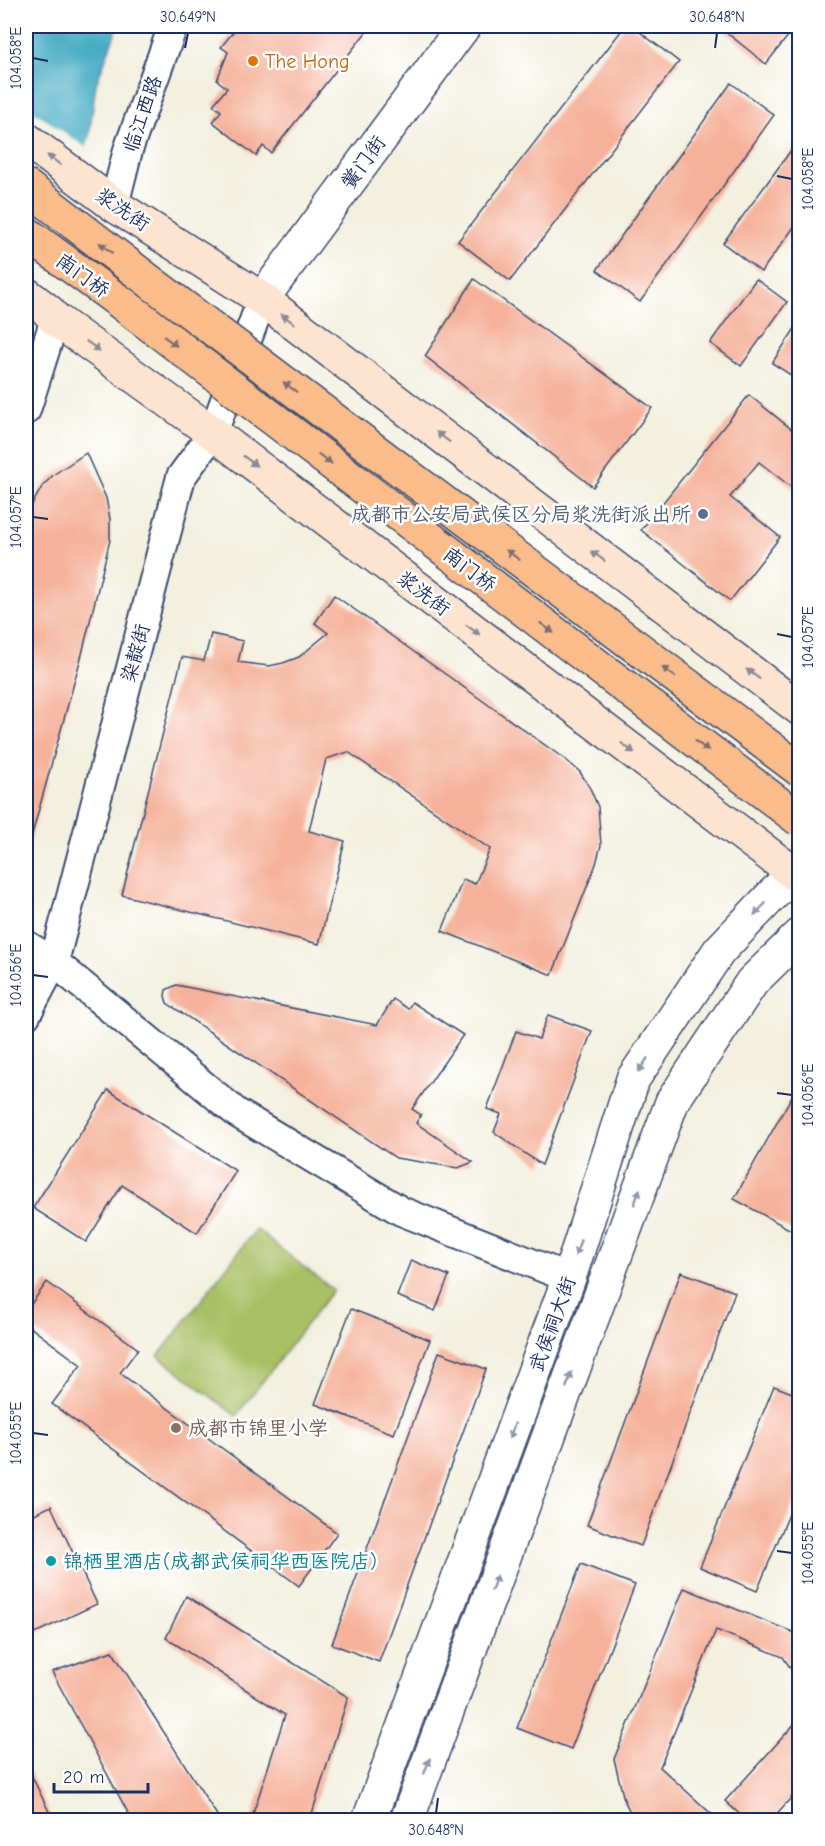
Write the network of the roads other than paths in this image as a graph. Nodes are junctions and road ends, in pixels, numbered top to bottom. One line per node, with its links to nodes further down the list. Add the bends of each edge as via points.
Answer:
1 (173, 26): 5 (street, 临江西路, via 128,150)
2 (464, 26): 7 (street, 黉门街)
3 (26, 139): 5 (main road, 浆洗街, one-way to 3)
4 (26, 186): 12 (main road, 南门桥, one-way to 4, bridge)
5 (114, 205): 7 (main road, 浆洗街)
6 (26, 233): 13 (main road, 南门桥, one-way to 13, bridge)
7 (262, 299): 10 (street, 染靛街); 11 (main road, 浆洗街, one-way to 7)
8 (43, 308): 9 (street); 10 (main road, 浆洗街, one-way to 10)
9 (26, 410)
10 (213, 433): 14 (main road, 浆洗街, one-way to 14); 17 (street, 染靛街, via 181,477)
11 (800, 710)
12 (800, 770)
13 (800, 820)
14 (798, 872): 19 (street, 武侯祠大街, one-way to 19, via 719,951 633,1079)
15 (800, 935): 21 (street, 武侯祠大街, one-way to 15, via 672,1102 752,982)
16 (26, 945): 17 (street)
17 (54, 962): 18 (street, 染靛街); 19 (street, via 237,1113 401,1211)
18 (26, 1015)
19 (568, 1278): 20 (street, 武侯祠大街, one-way to 20)
20 (369, 1821)
21 (407, 1821)

